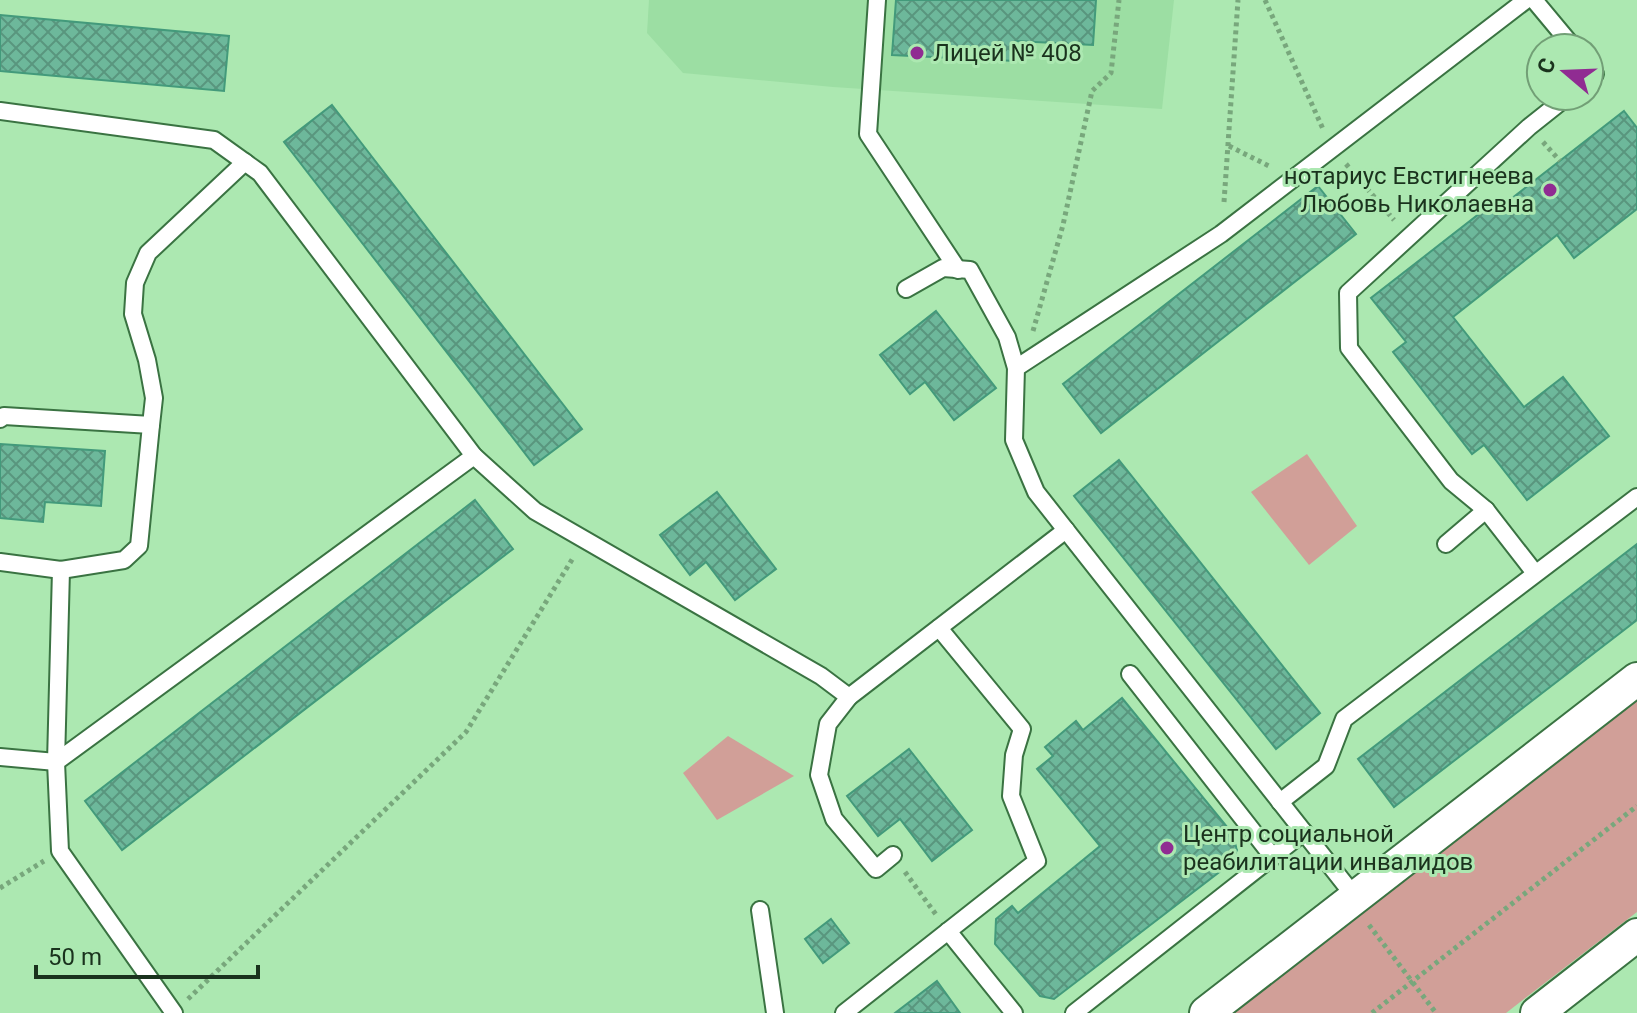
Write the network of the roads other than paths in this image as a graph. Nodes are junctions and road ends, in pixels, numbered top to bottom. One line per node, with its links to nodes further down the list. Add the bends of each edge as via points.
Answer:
1 (877, 0): 8 (lane, via 868,134)
2 (1526, 0): 10 (lane, via 1221,234)
3 (1534, 0): 4 (lane)
4 (1561, 32)
5 (0, 111): 7 (lane, via 214,140)
6 (1548, 112): 15 (lane, via 1348,293 1349,348 1451,481)
7 (245, 162): 12 (lane, via 148,253 135,283 133,314 154,398); 13 (lane, via 260,173)
8 (958, 270): 9 (lane, via 943,268); 10 (lane, via 970,270)
9 (906, 289)
10 (1020, 365): 16 (lane, via 1014,440 1036,492)
11 (0, 419): 12 (lane)
12 (151, 425): 19 (lane, via 139,546 124,560)
13 (474, 456): 24 (lane, via 535,511); 26 (lane)
14 (1637, 497): 20 (lane)
15 (1486, 510): 17 (lane); 20 (lane)
16 (1066, 530): 21 (lane); 27 (lane)
17 (1446, 544)
18 (0, 562): 19 (lane)
19 (61, 570): 26 (lane)
20 (1535, 573): 27 (lane, via 1344,719 1326,766)
21 (939, 628): 24 (lane); 33 (lane, via 1022,729 1011,796 1037,861)
22 (1130, 674): 30 (lane)
23 (1637, 679): 31 (street)
24 (849, 697): 29 (lane, via 828,724 819,775 834,819 876,869)
25 (0, 757): 26 (lane)
26 (56, 762): 35 (lane, via 60,851)
27 (1280, 802): 28 (lane)
28 (1304, 832): 30 (lane); 31 (lane)
29 (893, 855)
30 (1273, 857): 39 (lane)
31 (1366, 906): 40 (street)
32 (760, 910): 36 (lane)
33 (948, 931): 37 (lane); 38 (lane)
34 (1637, 935): 41 (street)
35 (174, 1013)
36 (775, 1013)
37 (844, 1013)
38 (1014, 1013)
39 (1074, 1013)
40 (1206, 1013)
41 (1537, 1013)

